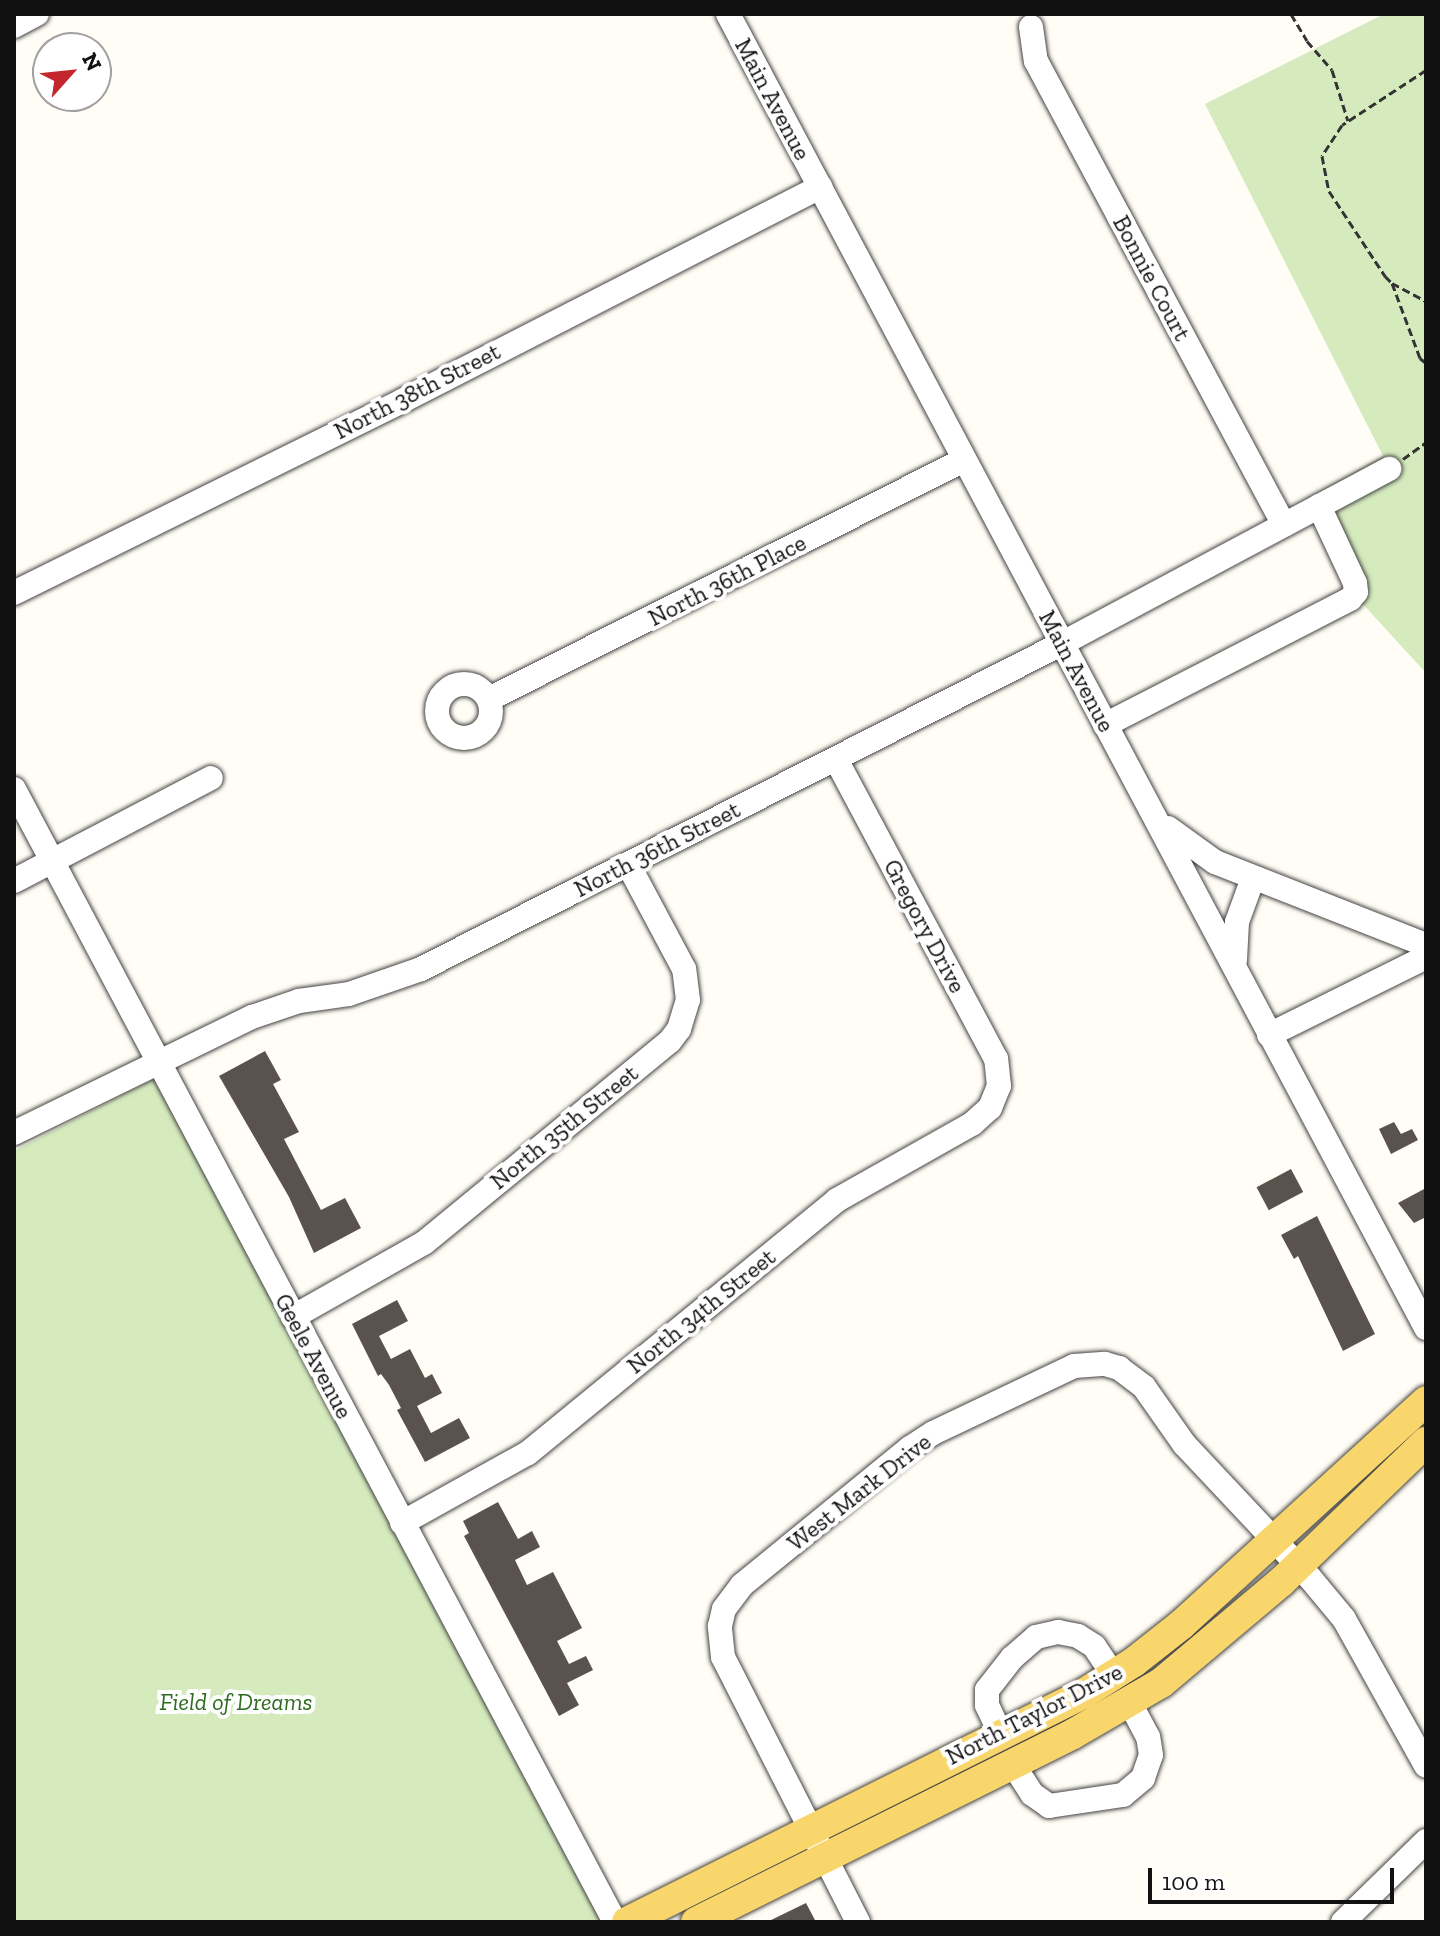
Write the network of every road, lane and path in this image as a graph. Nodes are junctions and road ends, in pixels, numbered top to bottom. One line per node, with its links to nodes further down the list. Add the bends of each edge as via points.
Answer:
1 (37, 14): 4 (street)
2 (728, 14): 8 (street, Main Avenue)
3 (1291, 14): 7 (path, via 1332,70)
4 (14, 26)
5 (1031, 27): 16 (street, Bonnie Court, via 1036,61)
6 (1426, 70): 7 (path)
7 (1348, 121): 9 (path, via 1322,156 1329,191)
8 (820, 187): 13 (street, Main Avenue); 17 (street, North 38th Street)
9 (1392, 283): 10 (path); 11 (path)
10 (1426, 301)
11 (1426, 363)
12 (1426, 442): 14 (path)
13 (964, 460): 18 (street, Main Avenue); 19 (street, North 36th Place)
14 (1389, 469): 15 (street, North 36th Street)
15 (1319, 506): 16 (street, North 36th Street); 20 (street, via 1355,583 1350,599)
16 (1284, 525): 18 (street, North 36th Street)
17 (14, 593)
18 (1063, 643): 20 (street, Main Avenue); 21 (street, North 36th Street)
19 (489, 699)
20 (1105, 725): 24 (street, Main Avenue)
21 (836, 759): 26 (street, North 36th Street); 33 (street, Gregory Drive, via 996,1059)
22 (211, 778): 25 (street)
23 (14, 789): 25 (street, Geele Avenue)
24 (1156, 816): 27 (street, via 1193,849); 30 (street, Main Avenue)
25 (52, 862): 28 (street); 32 (street, Geele Avenue)
26 (628, 864): 32 (street, North 36th Street, via 421,969 349,994 299,1001 252,1017); 35 (street, North 35th Street, via 684,969 688,1000 679,1029 424,1243)
27 (1253, 878): 29 (street); 30 (street, via 1237,922)
28 (14, 881)
29 (1422, 953): 31 (street)
30 (1236, 966): 31 (street, Main Avenue)
31 (1269, 1035): 36 (street, Main Avenue)
32 (157, 1061): 34 (street, North 36th Street); 35 (street, Geele Avenue)
33 (996, 1096): 39 (street, North 34th Street, via 972,1124 837,1200 528,1453)
34 (14, 1133)
35 (293, 1317): 39 (street, Geele Avenue)
36 (1426, 1328)
37 (1426, 1401): 40 (main road, North Taylor Drive)
38 (1426, 1442): 41 (main road, North Taylor Drive)
39 (402, 1523): 50 (street, Geele Avenue)
40 (1274, 1540): 41 (street, West Mark Drive); 42 (main road, North Taylor Drive, via 1181,1625); 47 (street, West Mark Drive, via 1184,1444 1144,1387 1119,1368 1074,1366 933,1433 742,1585 724,1609 723,1657)
41 (1298, 1565): 43 (main road, North Taylor Drive, via 1198,1655); 46 (street, West Mark Drive, via 1364,1650)
42 (1113, 1674): 44 (main road, North Taylor Drive); 44 (street, via 1094,1646 1078,1636 1058,1632 1036,1637 987,1690 987,1705)
43 (1130, 1703): 45 (main road, North Taylor Drive); 45 (street, via 1151,1755 1143,1778 1123,1795 1049,1806 1032,1794)
44 (1000, 1733): 47 (main road, North Taylor Drive)
45 (1012, 1763): 49 (main road, North Taylor Drive)
46 (1426, 1766)
47 (812, 1828): 49 (street, West Mark Drive); 51 (main road, North Taylor Drive)
48 (1426, 1841): 54 (street)
49 (825, 1855): 52 (main road, North Taylor Drive); 53 (street, West Mark Drive)
50 (615, 1922)
51 (627, 1922)
52 (696, 1922)
53 (858, 1922)
54 (1343, 1922)

